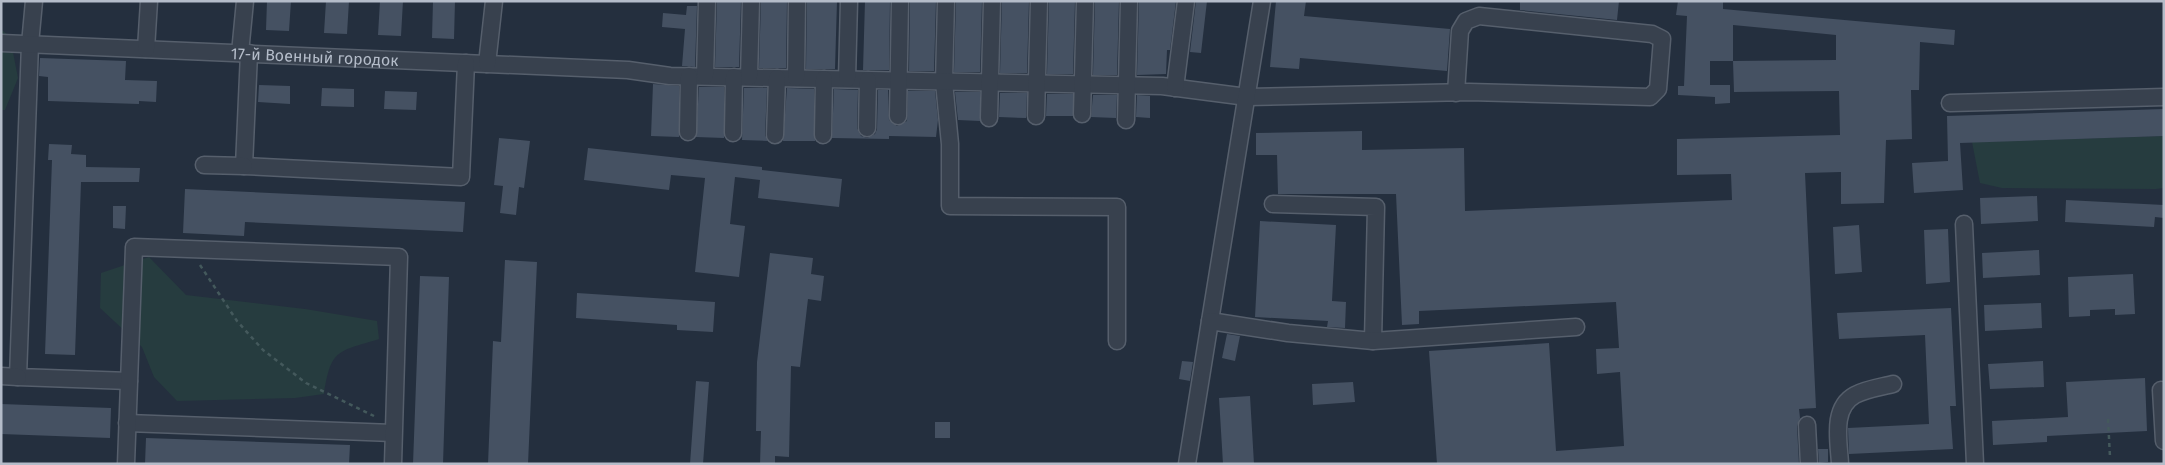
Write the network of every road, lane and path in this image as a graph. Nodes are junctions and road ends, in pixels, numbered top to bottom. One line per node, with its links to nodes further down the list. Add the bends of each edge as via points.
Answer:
1 (34, 1): 18 (street)
2 (149, 1): 19 (street)
3 (245, 1): 20 (street)
4 (494, 1): 22 (street)
5 (707, 1): 23 (street)
6 (751, 1): 24 (street)
7 (798, 1): 26 (street)
8 (849, 1): 28 (street)
9 (900, 1): 30 (street)
10 (946, 1): 31 (street)
11 (992, 1): 32 (street)
12 (1039, 1): 33 (street)
13 (1085, 1): 34 (street)
14 (1129, 1): 35 (street)
15 (1186, 1): 36 (street)
16 (1262, 1): 38 (street)
17 (1, 43): 18 (street, 17-й Военный городок)
18 (30, 44): 19 (street, 17-й Военный городок); 61 (street)
19 (146, 49): 20 (street, 17-й Военный городок)
20 (244, 53): 21 (street, 17-й Военный городок); 52 (street)
21 (466, 63): 22 (street, 17-й Военный городок); 52 (street, via 460,177)
22 (487, 64): 23 (street, 17-й Военный городок)
23 (697, 76): 24 (street, 17-й Военный городок); 47 (street)
24 (742, 77): 25 (street, 17-й Военный городок); 48 (street)
25 (777, 78): 26 (street, 17-й Военный городок); 50 (street)
26 (796, 78): 27 (street, 17-й Военный городок)
27 (824, 79): 28 (street, 17-й Военный городок); 49 (street)
28 (847, 79): 29 (street, 17-й Военный городок)
29 (868, 80): 30 (street, 17-й Военный городок); 46 (street)
30 (898, 81): 31 (street, 17-й Военный городок); 42 (street)
31 (944, 82): 32 (street, 17-й Военный городок); 58 (street, via 950,144 950,206 1117,207)
32 (990, 83): 33 (street, 17-й Военный городок); 44 (street)
33 (1037, 84): 34 (street, 17-й Военный городок); 43 (street)
34 (1083, 85): 35 (street, 17-й Военный городок); 41 (street)
35 (1127, 86): 36 (street, 17-й Военный городок); 45 (street)
36 (1175, 88): 38 (street, 17-й Военный городок)
37 (1456, 93): 37 (street, 17-й Военный городок, via 1650,98 1658,89 1662,39 1652,34 1479,16 1466,21 1460,31); 38 (street, 17-й Военный городок)
38 (1247, 97): 56 (street)
39 (2164, 97): 40 (street)
40 (1950, 103)
41 (1082, 114)
42 (898, 116)
43 (1036, 116)
44 (989, 118)
45 (1126, 120)
46 (867, 128)
47 (688, 132)
48 (733, 133)
49 (822, 135)
50 (775, 136)
51 (204, 165): 52 (street)
52 (244, 166)
53 (1273, 204): 59 (street, via 1376,207)
54 (1964, 224): 76 (street)
55 (188, 249): 62 (street, via 134,247); 68 (path, via 237,321 263,350 306,383 372,413); 68 (street, via 399,257)
56 (1210, 321): 59 (street); 73 (street)
57 (1576, 328): 59 (street)
58 (1116, 340)
59 (1373, 341)
60 (1, 376): 61 (street)
61 (18, 376): 62 (street)
62 (129, 380): 66 (street)
63 (1893, 384): 75 (street, via 1855,395 1843,406 1838,420)
64 (2161, 390): 69 (street)
65 (2108, 419): 70 (path)
66 (127, 423): 68 (street); 71 (street)
67 (1807, 425): 74 (street)
68 (393, 433): 72 (street)
69 (2164, 441)
70 (2110, 456)
71 (126, 464)
72 (393, 464)
73 (1187, 464)
74 (1809, 464)
75 (1840, 464)
76 (1975, 464)

